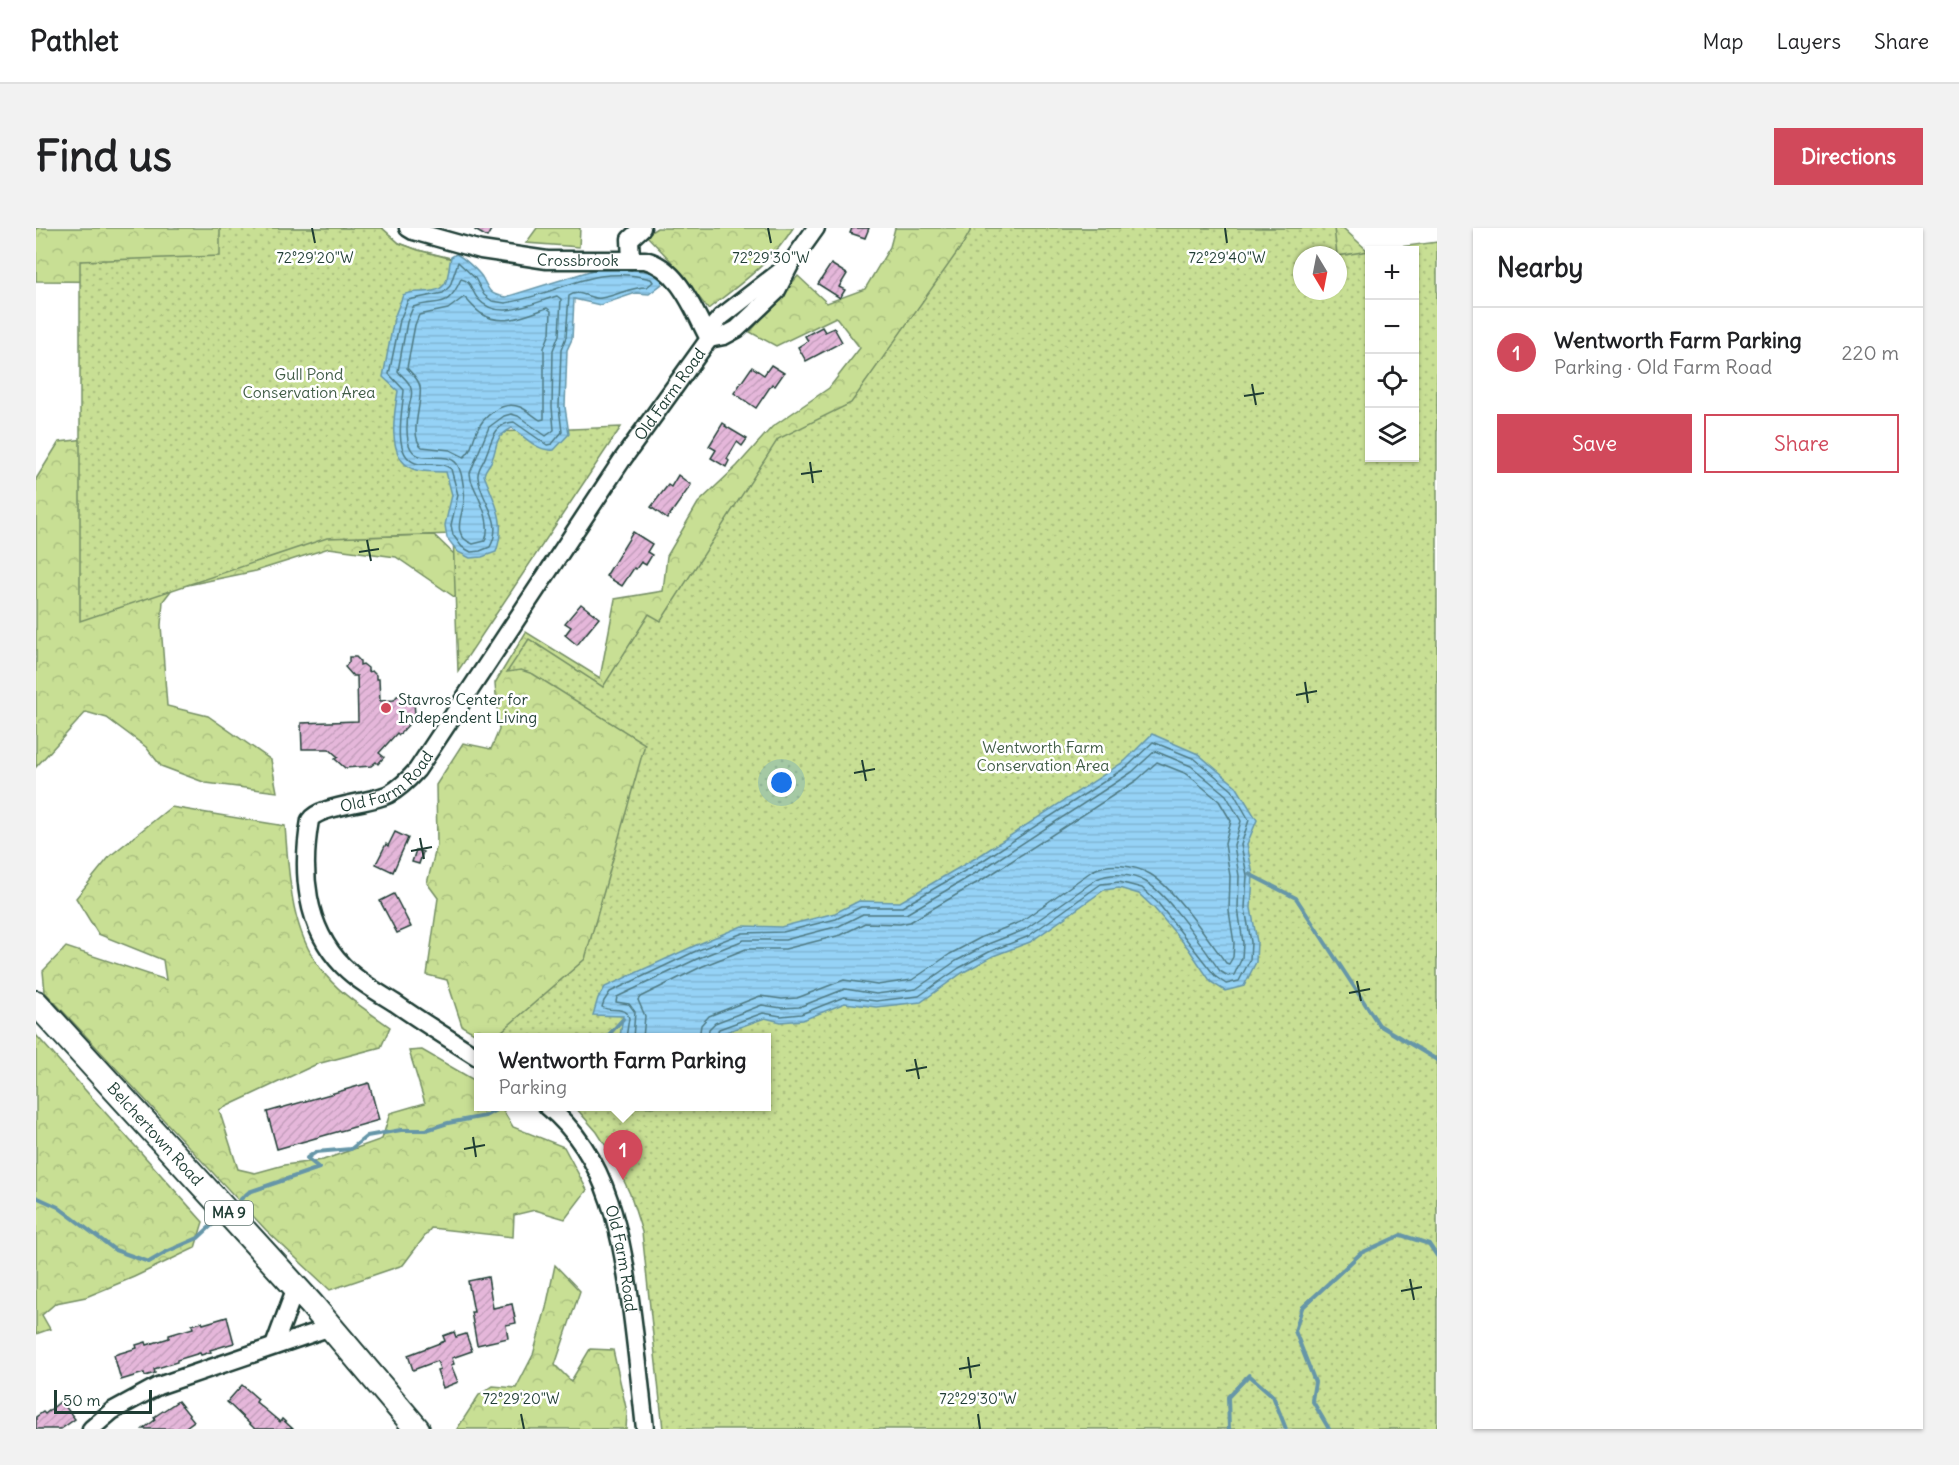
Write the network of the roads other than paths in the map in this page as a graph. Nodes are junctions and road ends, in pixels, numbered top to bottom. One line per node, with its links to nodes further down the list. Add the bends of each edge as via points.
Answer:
1 (408, 228): 4 (street, Crossbrook, via 481,250 547,260)
2 (642, 228): 4 (street, via 630,239)
3 (816, 228): 5 (street, Old Farm Road, via 791,263 721,317)
4 (631, 260): 5 (street, Crossbrook, via 658,263 666,270 679,285)
5 (708, 339): 7 (street, Old Farm Road, via 622,460 417,770 389,794 313,815 310,820 306,884 315,921 330,950 344,967 368,985)
6 (36, 1003): 9 (highway, Belchertown Road / MA 9)
7 (474, 1055)
8 (551, 1111): 14 (street, Old Farm Road, via 570,1128 587,1153 614,1213 627,1275)
9 (296, 1287): 10 (highway, Belchertown Road / MA 9); 11 (street)
10 (331, 1327): 11 (street); 13 (highway, Belchertown Road / MA 9)
11 (274, 1346): 12 (street, via 158,1386 112,1411)
12 (91, 1429)
13 (417, 1429)
14 (645, 1429)

